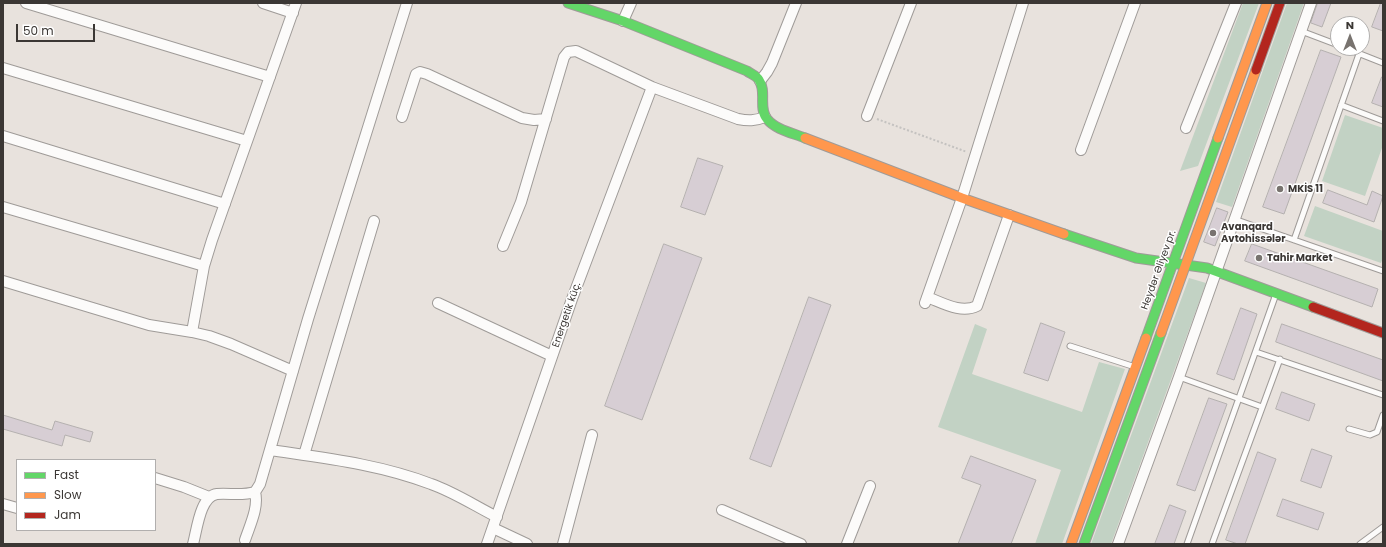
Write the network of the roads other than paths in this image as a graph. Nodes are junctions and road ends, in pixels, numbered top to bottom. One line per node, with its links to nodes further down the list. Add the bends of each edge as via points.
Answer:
1 (26, 3): 22 (street)
2 (263, 3): 14 (street)
3 (407, 3): 58 (street)
4 (568, 3): 15 (main road)
5 (631, 3): 15 (street)
6 (796, 3): 23 (street, via 772,63)
7 (911, 3): 26 (street)
8 (1023, 3): 35 (street)
9 (1135, 3): 34 (street)
10 (1236, 3): 31 (street)
11 (1267, 3): 43 (main road, Heydər Əliyev pr.)
12 (1280, 3): 44 (main road)
13 (1311, 3): 16 (street)
14 (294, 8): 22 (street)
15 (623, 22): 23 (main road, via 748,71)
16 (1301, 31): 17 (lane); 39 (street)
17 (1330, 42)
18 (1358, 56): 25 (lane)
19 (1364, 56): 20 (lane)
20 (1383, 63)
21 (3, 68): 33 (street)
22 (270, 77): 33 (street)
23 (760, 81): 28 (main road, via 762,110)
24 (652, 87): 28 (street, via 738,119 747,121); 29 (street, via 576,51 568,52 564,57); 55 (street, Energetik küç.)
25 (1341, 105): 30 (lane); 41 (lane)
26 (868, 116)
27 (402, 117): 29 (street, via 416,74 420,72 522,118)
28 (765, 117): 35 (main road, via 782,129)
29 (546, 119): 42 (street, via 521,202)
30 (1383, 121)
31 (1186, 128)
32 (3, 136): 36 (street)
33 (247, 141): 36 (street)
34 (1081, 150)
35 (962, 198): 38 (main road); 38 (street, via 926,300 960,310 970,310 977,306)
36 (225, 204): 45 (street)
37 (3, 206): 45 (street)
38 (1009, 215): 43 (main road, via 1112,251 1136,258)
39 (1234, 219): 41 (lane); 46 (street)
40 (374, 221): 67 (street)
41 (1294, 240): 47 (lane)
42 (503, 246)
43 (1173, 263): 44 (main road); 57 (main road, Heydər Əliyev pr.)
44 (1186, 265): 46 (main road); 86 (main road)
45 (204, 266): 52 (street)
46 (1216, 271): 49 (main road); 59 (street)
47 (1383, 271)
48 (3, 281): 52 (street, via 149,325)
49 (1277, 294): 51 (main road); 54 (lane)
50 (438, 303): 55 (street)
51 (1382, 331)
52 (192, 332): 58 (street, via 231,344)
53 (1070, 346): 57 (lane)
54 (1256, 352): 56 (lane); 61 (lane)
55 (552, 356): 75 (street, Energetik küç.)
56 (1280, 359): 60 (lane); 62 (lane)
57 (1135, 367): 85 (main road, Heydər Əliyev pr.)
58 (293, 370): 66 (street)
59 (1179, 377): 61 (lane); 87 (street)
60 (1383, 395)
61 (1239, 398): 62 (lane); 88 (lane)
62 (1262, 407): 89 (lane)
63 (1383, 415): 64 (lane, via 1377,432 1370,435)
64 (1349, 429)
65 (592, 435): 82 (street)
66 (270, 450): 67 (street); 70 (street, via 260,484)
67 (304, 455): 75 (street, via 396,472 432,484)
68 (156, 478): 71 (street)
69 (870, 486): 84 (street)
70 (255, 492): 71 (street, via 216,494); 78 (street, via 256,505)
71 (209, 497): 79 (street, via 203,504)
72 (3, 504): 73 (street)
73 (16, 508)
74 (722, 510): 83 (street)
75 (497, 517): 77 (street, Energetik küç.)
76 (1383, 527): 90 (lane)
77 (493, 528): 80 (street, Energetik küç.); 81 (street)
78 (245, 540)
79 (193, 544)
80 (488, 544)
81 (527, 544)
82 (563, 544)
83 (801, 544)
84 (847, 544)
85 (1071, 544)
86 (1084, 544)
87 (1118, 544)
88 (1187, 544)
89 (1212, 544)
90 (1360, 544)

